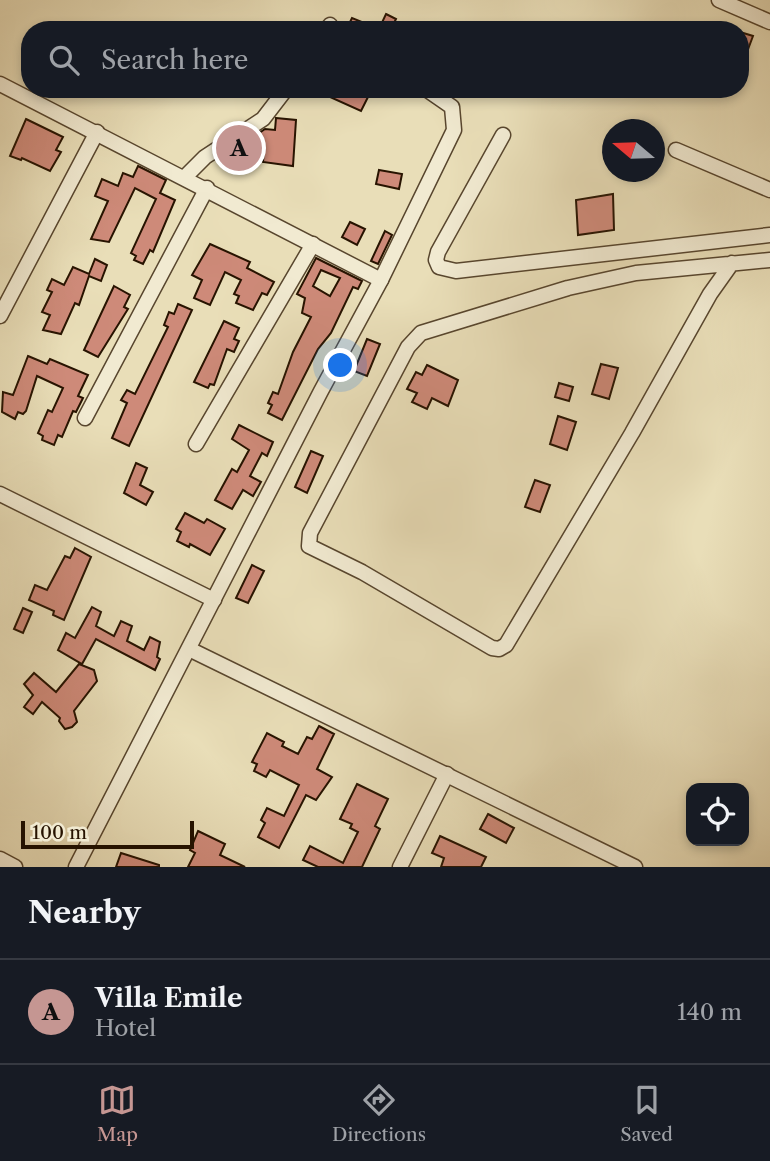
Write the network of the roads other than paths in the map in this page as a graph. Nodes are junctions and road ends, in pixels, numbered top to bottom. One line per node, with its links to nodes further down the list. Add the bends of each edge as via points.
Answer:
1 (719, 0): 2 (street)
2 (770, 22)
3 (0, 84): 4 (street)
4 (21, 94)
5 (28, 98): 8 (street)
6 (279, 98): 11 (street, via 263,119 205,157)
7 (439, 98): 18 (street, via 452,107 454,130)
8 (97, 132): 11 (street); 19 (street)
9 (503, 135): 14 (street, via 438,252 439,267 456,271)
10 (676, 150): 13 (street)
11 (185, 177): 12 (street)
12 (207, 188): 15 (street); 20 (street)
13 (770, 190)
14 (770, 235)
15 (313, 244): 18 (street); 21 (street)
16 (770, 260): 17 (street)
17 (732, 263): 17 (street, via 506,645 492,648 309,546 310,533 408,347 421,333 568,288 636,273)
18 (381, 280): 23 (street)
19 (0, 316)
20 (85, 418)
21 (196, 444)
22 (0, 494): 23 (street)
23 (214, 600): 24 (street)
24 (189, 649): 25 (street); 29 (street)
25 (447, 774): 27 (street); 30 (street)
26 (0, 859): 28 (street)
27 (619, 863): 31 (street)
28 (15, 867)
29 (76, 867)
30 (400, 867)
31 (635, 867)

